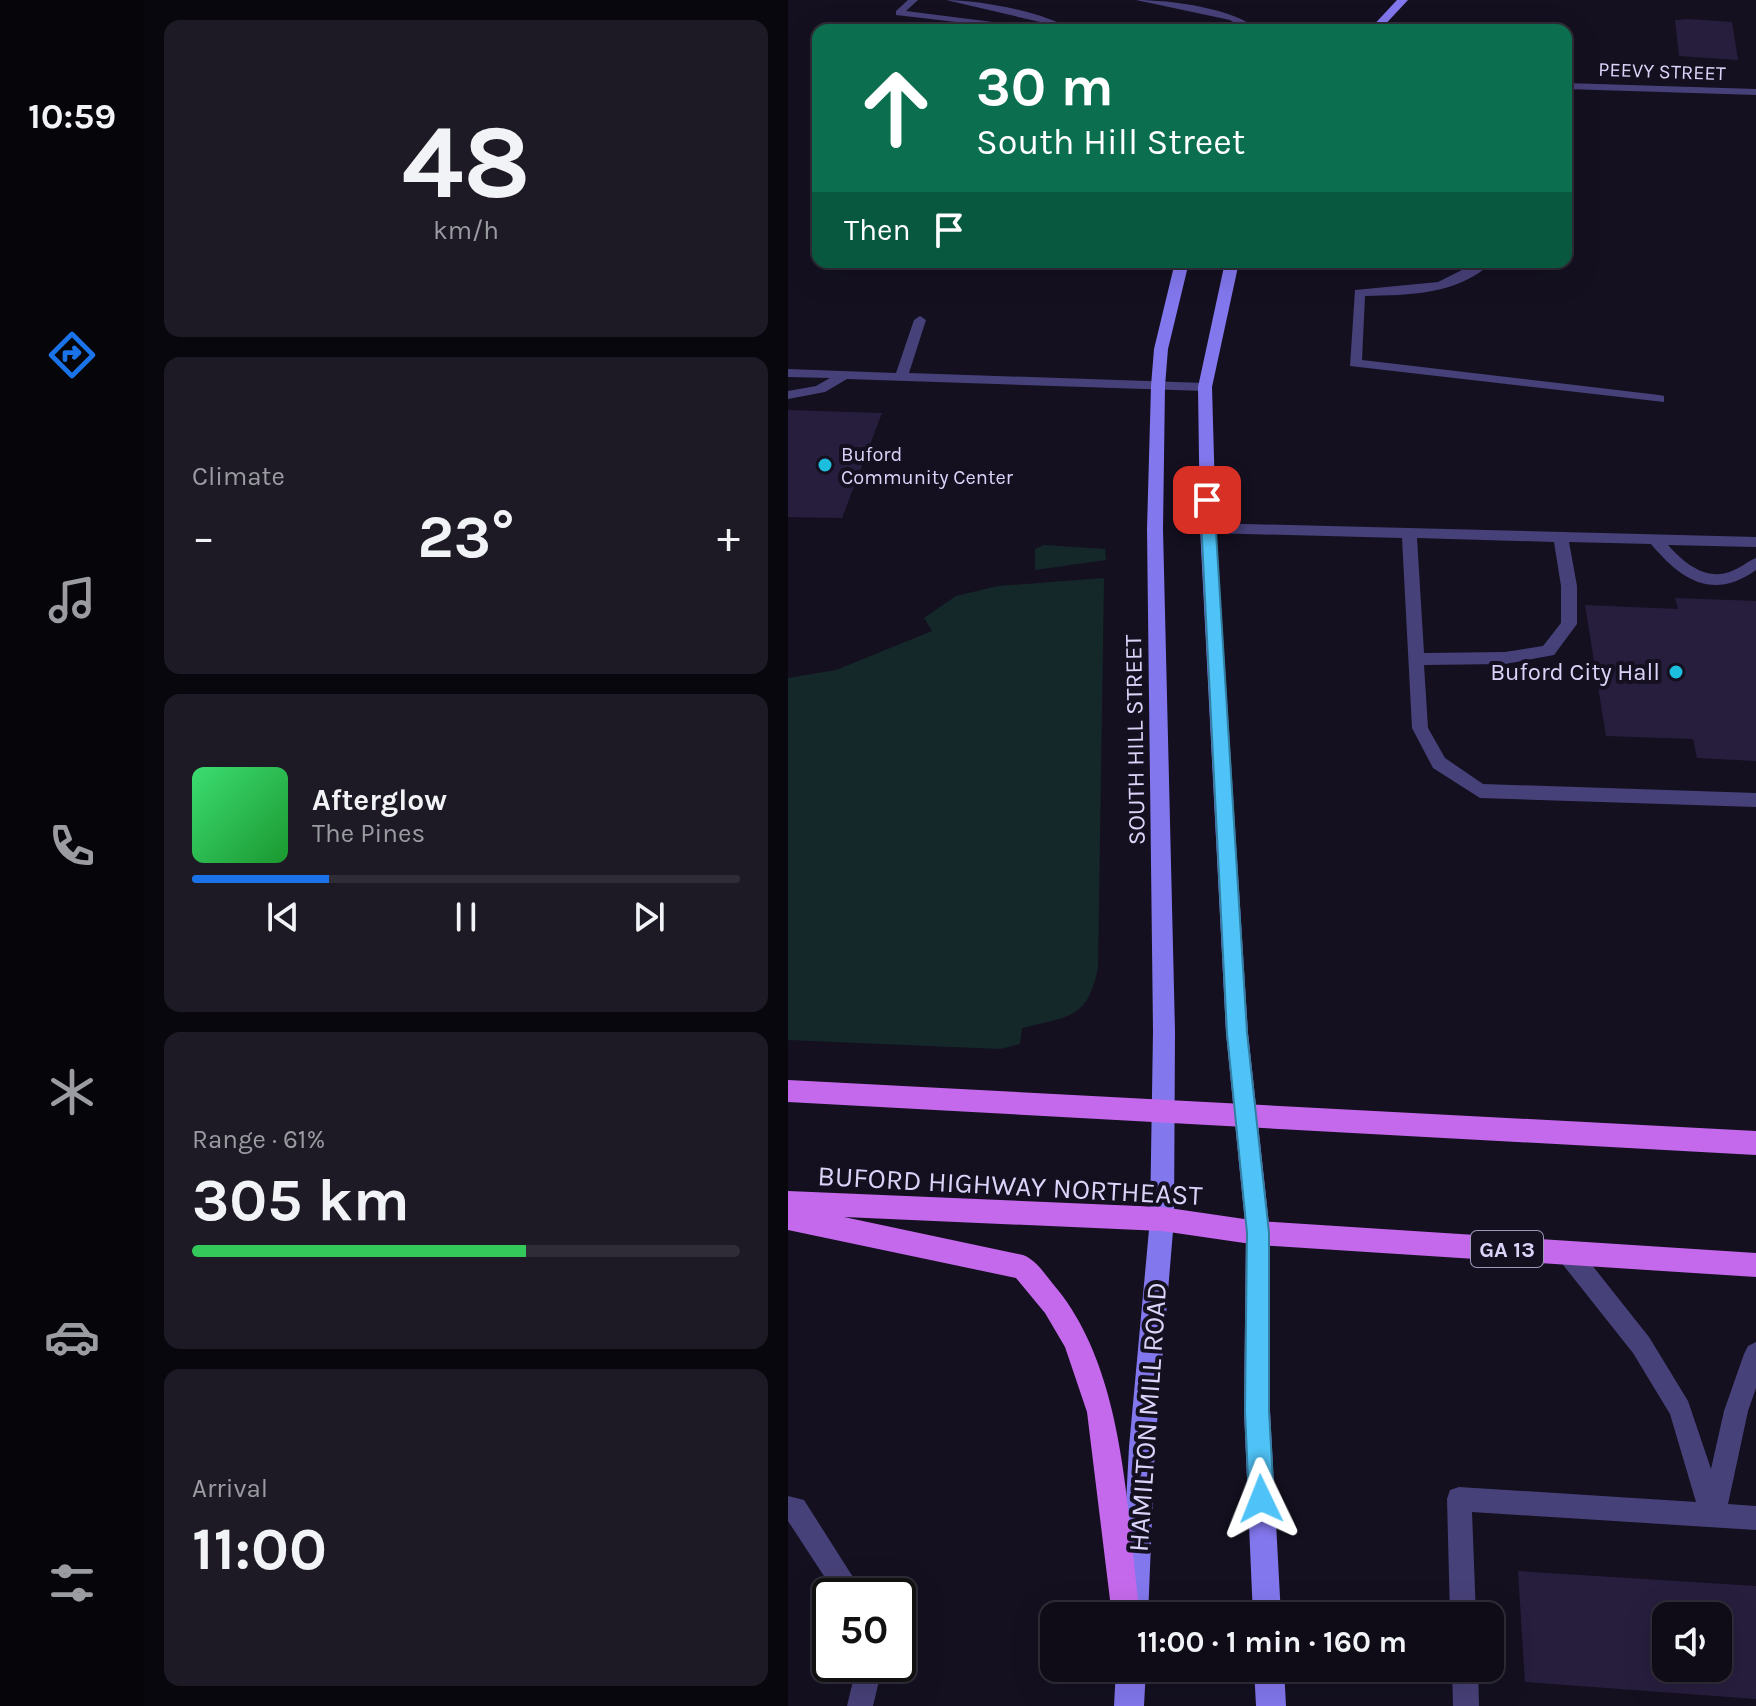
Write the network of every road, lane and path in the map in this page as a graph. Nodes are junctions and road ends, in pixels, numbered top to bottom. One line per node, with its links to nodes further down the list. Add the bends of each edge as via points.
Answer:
1 (913, 0): 5 (lane, via 899,13)
2 (951, 0): 6 (lane)
3 (1141, 0): 7 (street)
4 (1403, 0): 8 (street)
5 (997, 24)
6 (1053, 24)
7 (1244, 24)
8 (1380, 24)
9 (1572, 86): 10 (street, PEEVY STREET)
10 (1756, 92)
11 (1181, 268): 18 (street, SOUTH HILL STREET)
12 (1231, 268): 19 (street)
13 (1478, 268): 21 (lane, via 1435,289 1359,293 1355,363)
14 (920, 320): 17 (lane)
15 (788, 373): 16 (lane)
16 (842, 376): 17 (lane); 20 (lane, via 820,389)
17 (901, 378): 18 (lane)
18 (1158, 386): 19 (lane); 31 (street, SOUTH HILL STREET)
19 (1205, 387): 22 (street)
20 (788, 395)
21 (1659, 399)
22 (1208, 528): 23 (lane); 32 (street)
23 (1409, 531): 24 (lane); 28 (lane)
24 (1560, 536): 25 (lane); 28 (lane, via 1569,624 1548,651 1505,658)
25 (1655, 539): 26 (lane); 27 (lane, via 1676,567 1709,580 1740,577)
26 (1756, 542)
27 (1756, 563)
28 (1416, 659): 29 (lane, via 1420,728 1439,763 1480,791)
29 (1756, 800)
30 (788, 1091): 31 (main road)
31 (1161, 1110): 32 (main road); 36 (street, SOUTH HILL STREET)
32 (1246, 1114): 33 (main road); 37 (street)
33 (1756, 1143)
34 (788, 1203): 36 (main road, BUFORD HIGHWAY NORTHEAST / GA 13)
35 (788, 1218): 45 (main road, via 1023,1267 1076,1341 1100,1412)
36 (1162, 1219): 37 (main road, BUFORD HIGHWAY NORTHEAST / GA 13); 46 (street, HAMILTON MILL ROAD)
37 (1258, 1233): 38 (main road, BUFORD HIGHWAY NORTHEAST / GA 13); 47 (street, via 1257,1411)
38 (1568, 1253): 39 (main road, BUFORD HIGHWAY NORTHEAST / GA 13); 42 (lane, via 1641,1345 1680,1409)
39 (1756, 1265)
40 (1756, 1354): 42 (lane, via 1736,1411)
41 (788, 1508): 44 (lane, via 795,1509)
42 (1713, 1516): 43 (lane); 48 (lane, via 1459,1499)
43 (1756, 1518)
44 (840, 1578)
45 (1124, 1602)
46 (1135, 1602)
47 (1266, 1602)
48 (1463, 1602)
49 (866, 1682): 53 (lane)
50 (1130, 1682): 54 (street)
51 (1270, 1682): 55 (street)
52 (1465, 1682): 56 (lane)
53 (860, 1706)
54 (1129, 1706)
55 (1271, 1706)
56 (1466, 1706)

